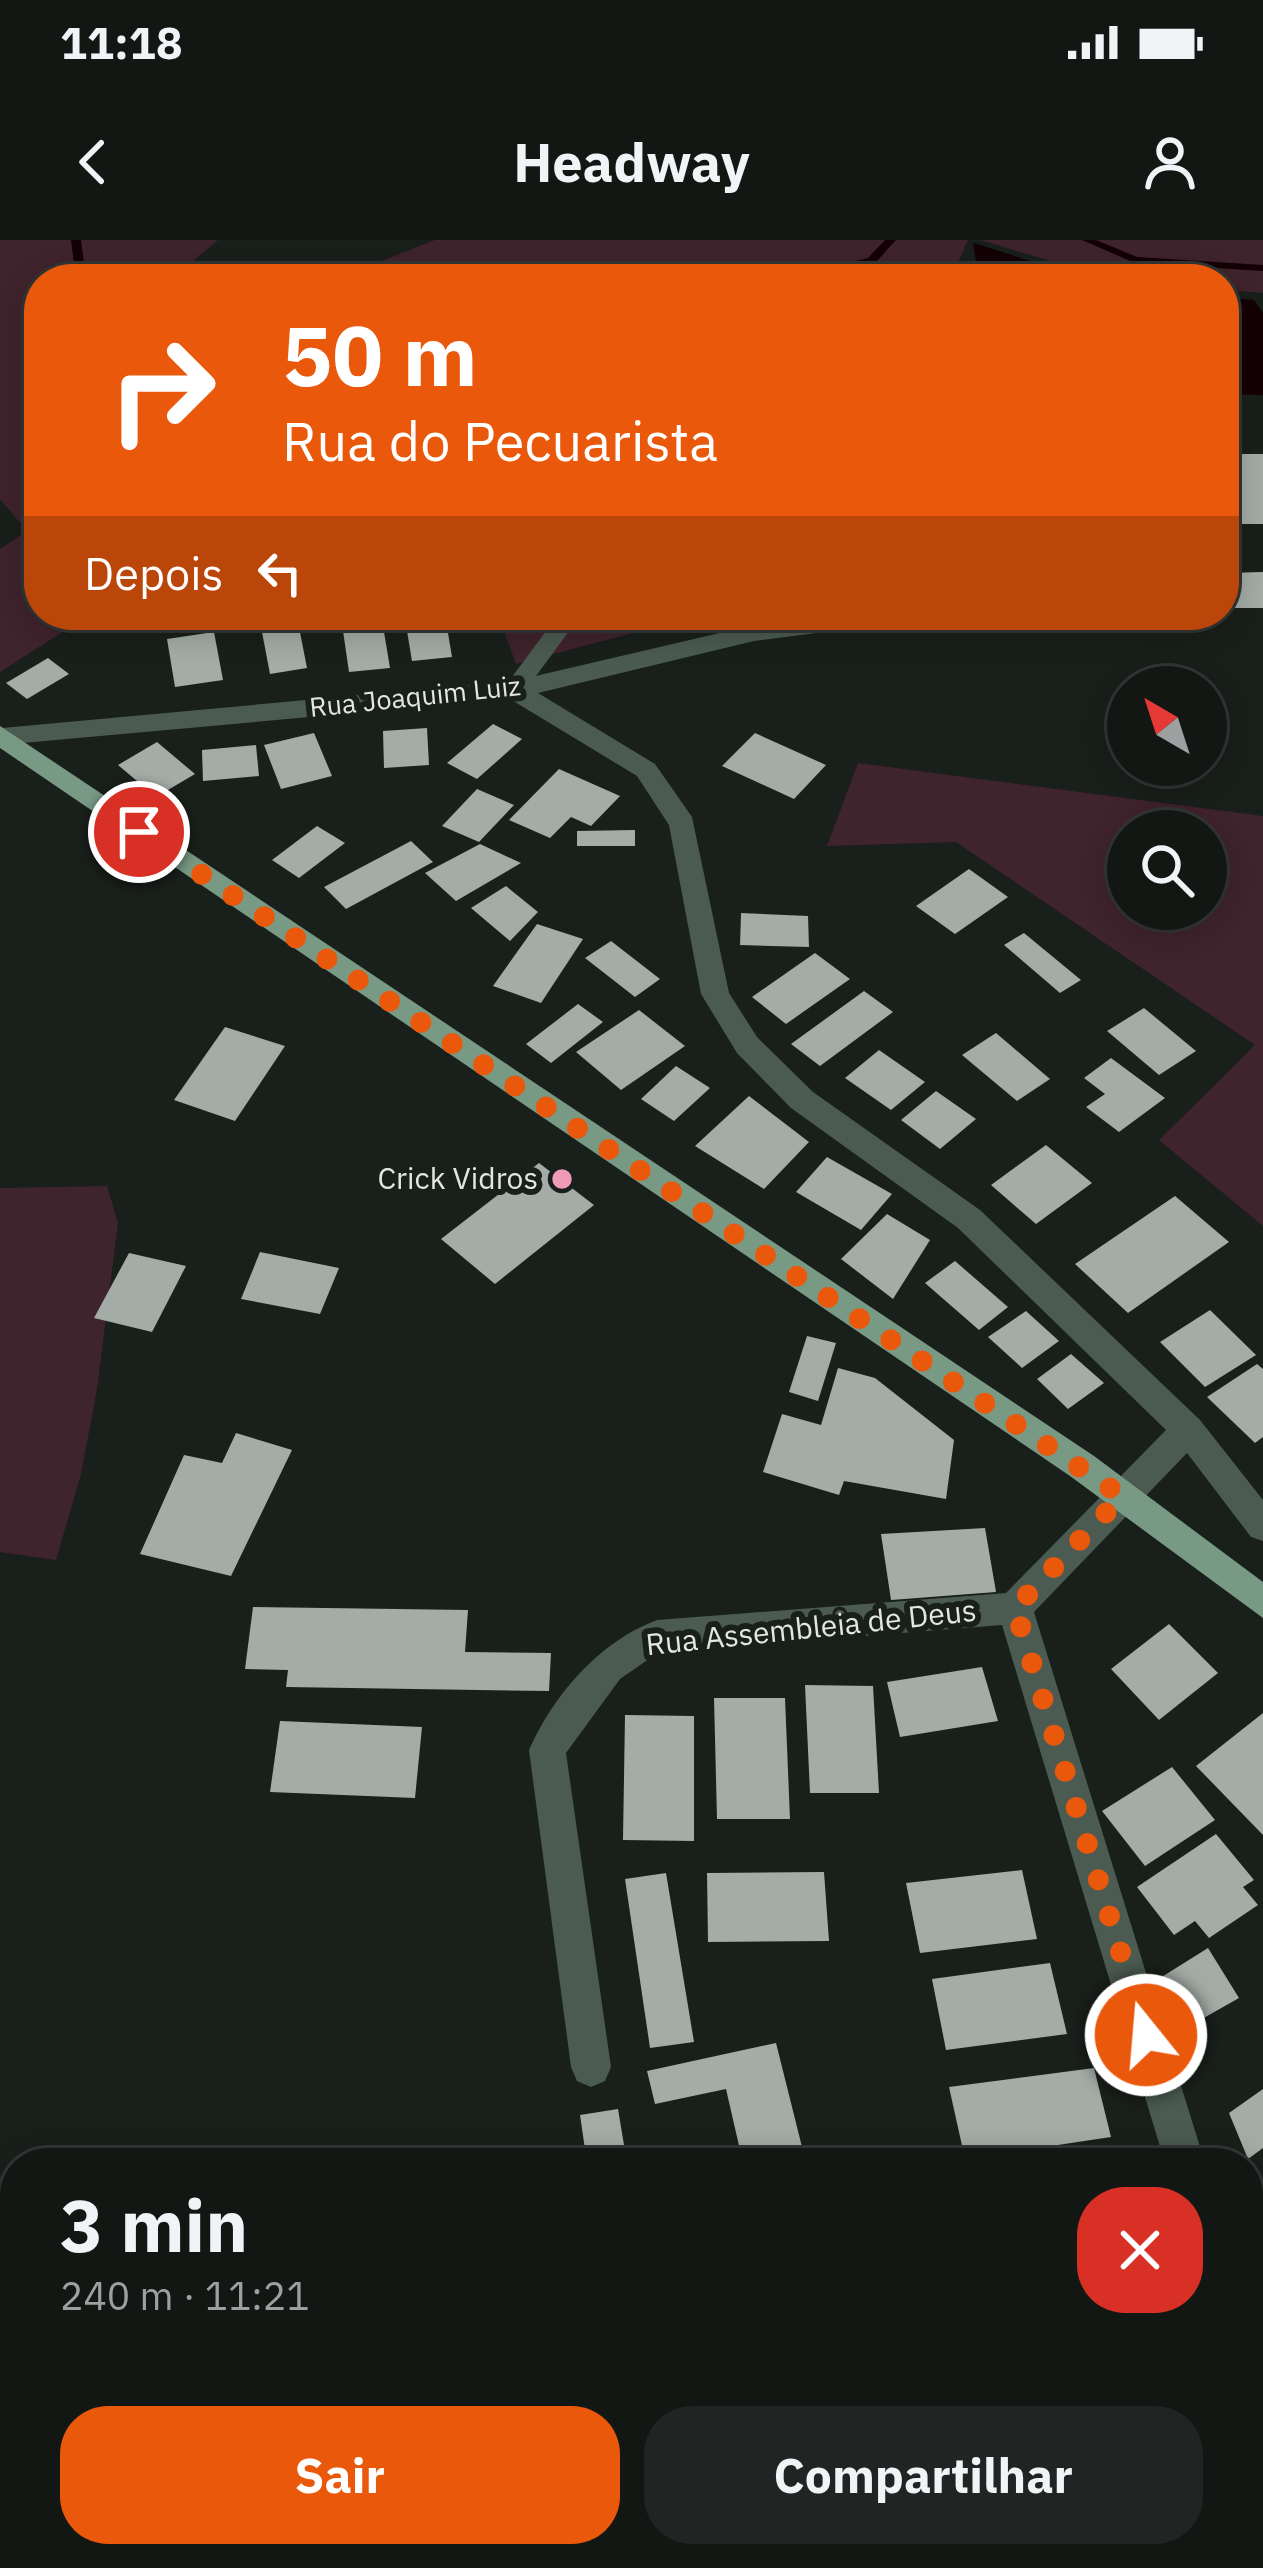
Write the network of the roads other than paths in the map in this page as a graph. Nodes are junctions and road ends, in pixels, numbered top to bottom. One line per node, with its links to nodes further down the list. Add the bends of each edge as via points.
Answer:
1 (559, 630): 3 (lane)
2 (777, 630): 3 (street, Rua Joaquim Luiz)
3 (514, 690): 4 (street, Rua Joaquim Luiz); 5 (street, via 646,770 682,824 715,994 747,1045 802,1100 969,1219)
4 (1, 736): 6 (main road)
5 (1188, 1430): 6 (street); 7 (street)
6 (1122, 1496): 8 (main road); 9 (street)
7 (1263, 1526)
8 (1263, 1602)
9 (1015, 1608): 10 (street, Rua Assembleia de Deus, via 657,1636 610,1663 547,1750); 11 (street)
10 (591, 2067)
11 (1180, 2148)

